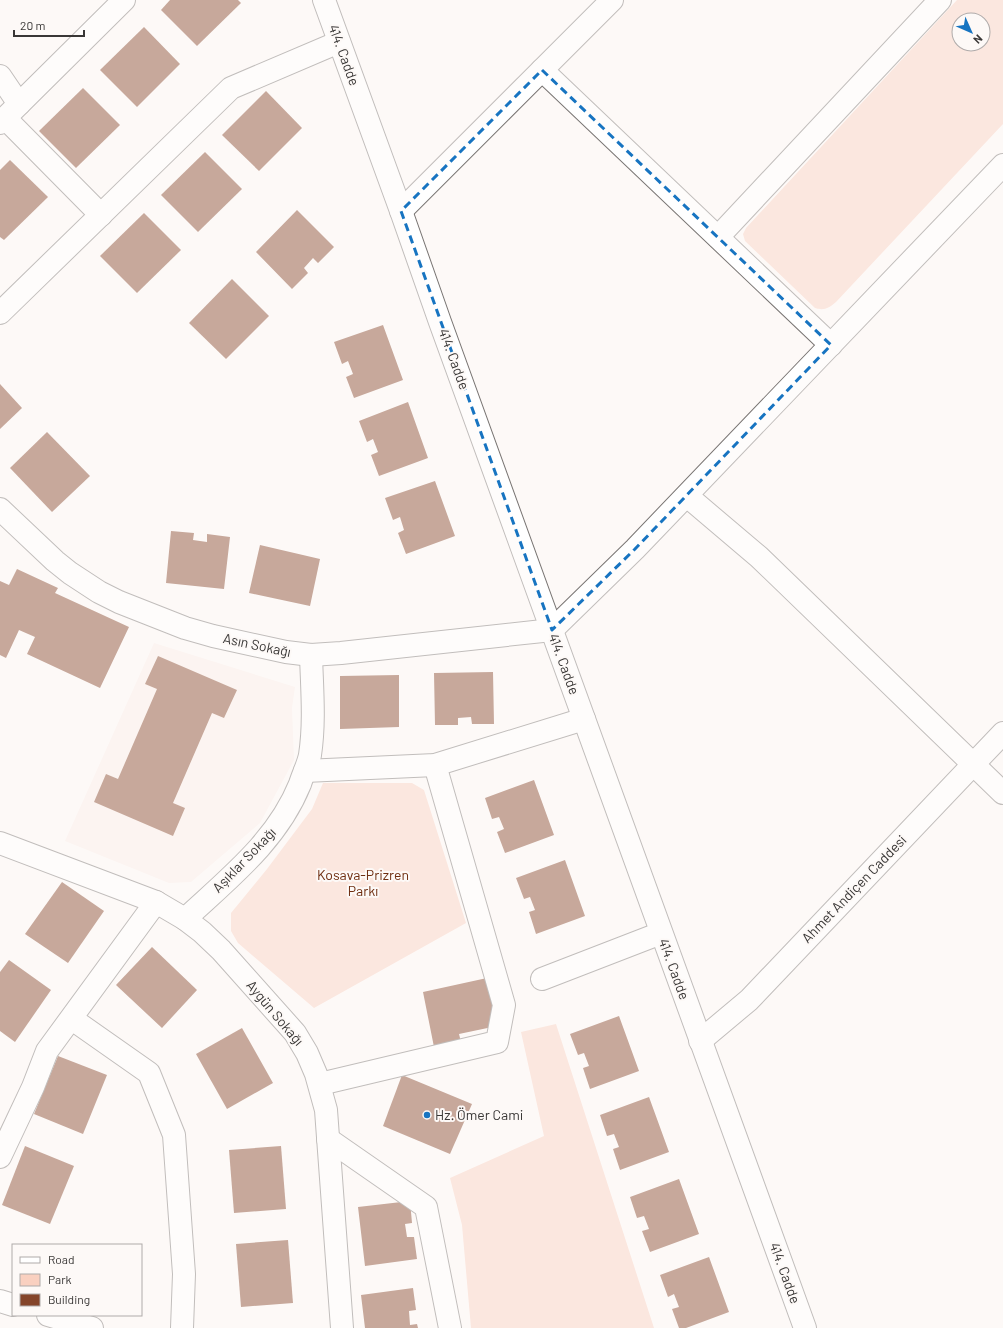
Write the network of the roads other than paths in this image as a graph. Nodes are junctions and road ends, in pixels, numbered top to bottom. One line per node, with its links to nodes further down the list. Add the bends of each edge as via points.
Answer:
1 (124, 0): 8 (street)
2 (324, 0): 5 (street, 414. Cadde)
3 (612, 0): 6 (street)
4 (940, 0): 12 (street)
5 (339, 42): 10 (street, 414. Cadde); 11 (street, via 231,88)
6 (542, 70): 10 (street); 12 (street)
7 (0, 76): 8 (street)
8 (8, 115): 11 (street)
9 (1003, 165): 14 (street)
10 (401, 211): 17 (street, 414. Cadde)
11 (101, 215): 13 (street)
12 (718, 237): 14 (street)
13 (0, 313)
14 (831, 344): 15 (street)
15 (687, 496): 17 (street); 22 (street, via 759,557)
16 (0, 509): 18 (street, Asın Sokağı, via 70,573 119,602 199,632 286,652)
17 (552, 630): 18 (street, Asın Sokağı); 19 (street, 414. Cadde)
18 (311, 655): 23 (street, Aşıklar Sokağı, via 314,712)
19 (584, 719): 21 (street); 28 (street, 414. Cadde)
20 (1003, 733): 22 (street, Ahmet Andiçen Caddesi)
21 (435, 764): 23 (street); 32 (street, via 504,1006 497,1042)
22 (973, 764): 24 (street); 31 (street, Ahmet Andiçen Caddesi, via 749,1000)
23 (305, 771): 27 (street, Aşıklar Sokağı, via 288,808 263,845)
24 (1003, 793)
25 (0, 843): 26 (street, Aygün Sokağı)
26 (156, 902): 27 (street, Aygün Sokağı); 30 (street)
27 (186, 919): 32 (street, Aygün Sokağı, via 221,950 295,1032)
28 (662, 933): 29 (street); 31 (street, 414. Cadde)
29 (542, 979)
30 (72, 1019): 34 (street, via 47,1051); 39 (street, via 149,1073 174,1135 184,1274)
31 (700, 1041): 42 (street, 414. Cadde)
32 (320, 1084): 33 (street, Aygün Sokağı, via 326,1110)
33 (328, 1139): 40 (street, Aygün Sokağı); 41 (street, via 426,1207)
34 (0, 1157)
35 (0, 1301): 36 (street)
36 (12, 1305)
37 (51, 1316): 38 (street)
38 (92, 1328)
39 (182, 1328)
40 (342, 1328)
41 (450, 1328)
42 (805, 1328)

